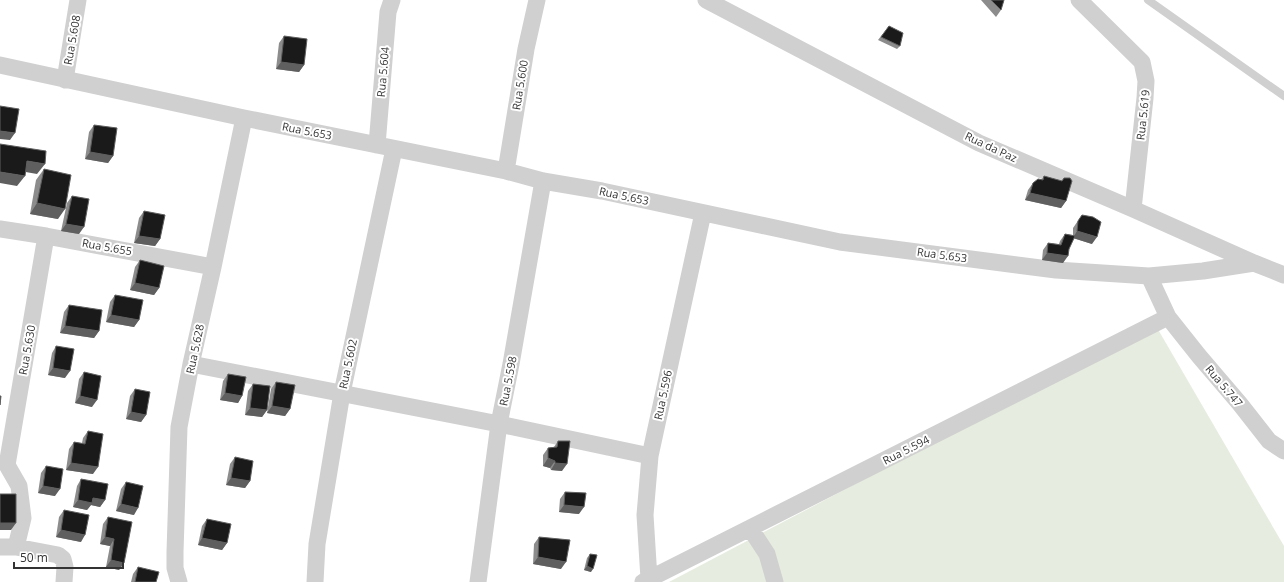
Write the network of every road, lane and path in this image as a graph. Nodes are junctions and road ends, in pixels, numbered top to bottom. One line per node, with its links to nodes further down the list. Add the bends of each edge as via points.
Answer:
1 (78, 0): 8 (street, Rua 5.608)
2 (392, 0): 11 (street, Rua 5.604, via 388,12)
3 (537, 0): 13 (street, Rua 5.600, via 526,49)
4 (706, 0): 15 (street, Rua da Paz, via 979,143)
5 (1079, 0): 15 (street, Rua 5.619, via 1142,62 1146,80 1145,98)
6 (1148, 0): 9 (lane)
7 (0, 65): 8 (street, Rua 5.653)
8 (65, 80): 10 (street, Rua 5.653)
9 (1284, 96)
10 (244, 118): 11 (street, Rua 5.653); 20 (street, Rua 5.628)
11 (377, 145): 12 (street, Rua 5.653)
12 (394, 149): 13 (street, Rua 5.653); 25 (street, Rua 5.602)
13 (506, 172): 14 (street, Rua 5.653)
14 (543, 181): 16 (street, Rua 5.653); 26 (street, Rua 5.598, via 512,364)
15 (1133, 209): 19 (street, Rua da Paz)
16 (703, 213): 22 (street, Rua 5.653, via 840,242 1056,270); 28 (street, Rua 5.596)
17 (0, 229): 18 (street, Rua 5.655)
18 (46, 236): 20 (street, Rua 5.655); 29 (street, Rua 5.630)
19 (1254, 263): 21 (street, Rua da Paz); 22 (street, Rua 5.653)
20 (213, 267): 24 (street, Rua 5.628)
21 (1284, 275)
22 (1149, 276): 23 (street, Rua 5.747)
23 (1168, 317): 27 (street, Rua 5.747, via 1269,441); 30 (street, Rua 5.594)
24 (191, 364): 25 (street); 34 (street, Rua 5.628, via 179,427 175,568)
25 (342, 393): 26 (street); 35 (street, Rua 5.602, via 317,544)
26 (499, 424): 28 (street); 36 (street, Rua 5.598)
27 (1284, 452)
28 (650, 456): 32 (street, Rua 5.596, via 645,515)
29 (4, 467): 31 (street, via 19,486 23,518)
30 (750, 528): 32 (street, Rua 5.594); 37 (street, via 767,554)
31 (8, 547): 33 (street, via 63,559)
32 (655, 579)
33 (64, 582)
34 (179, 582)
35 (315, 582)
36 (478, 582)
37 (775, 582)

